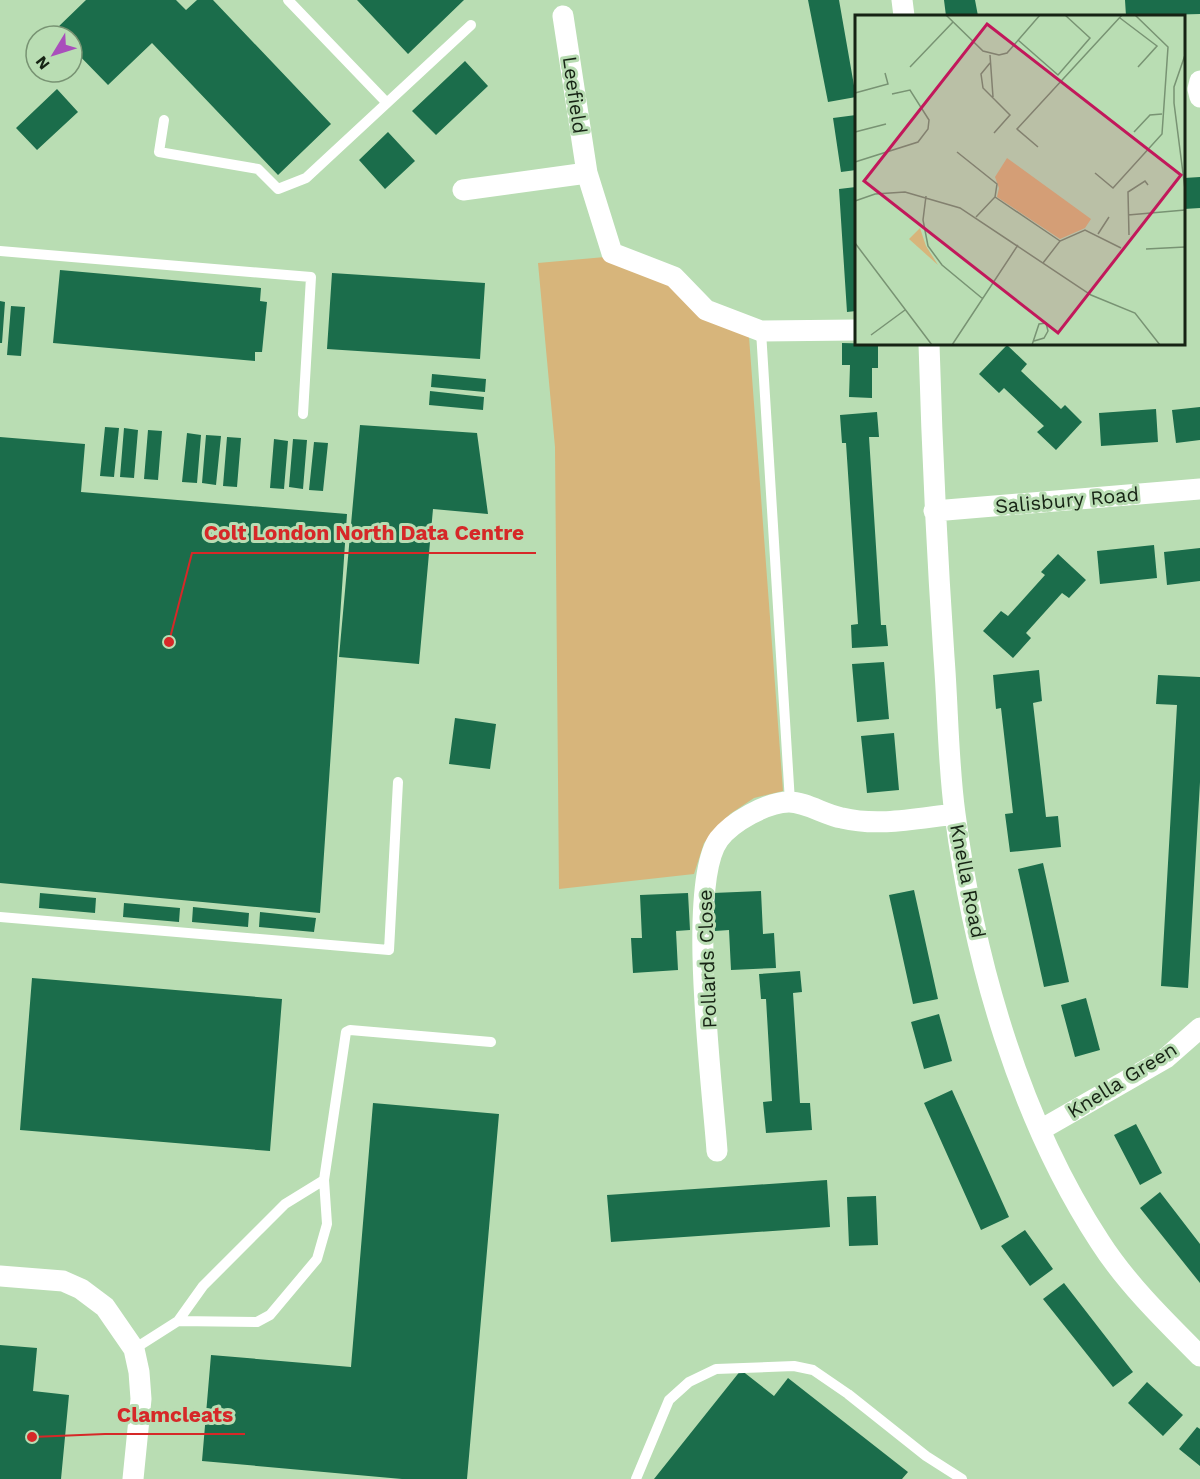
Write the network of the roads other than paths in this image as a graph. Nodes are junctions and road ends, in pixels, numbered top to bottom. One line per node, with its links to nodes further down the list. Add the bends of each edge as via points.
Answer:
1 (288, 0): 8 (lane)
2 (902, 0): 3 (street)
3 (904, 15)
4 (563, 16): 10 (street, Leefield)
5 (471, 25): 8 (lane)
6 (1200, 81): 7 (street)
7 (1200, 97)
8 (386, 102): 9 (lane, via 306,178 278,189 258,169 159,152)
9 (164, 120)
10 (587, 173): 11 (street); 14 (street, Leefield, via 612,253 674,277 706,310)
11 (463, 190)
12 (0, 251): 16 (lane, via 311,277)
13 (855, 330): 14 (street, Leefield)
14 (761, 331): 20 (lane)
15 (929, 345): 18 (street, Knella Road)
16 (303, 414)
17 (1200, 489): 18 (street, Salisbury Road)
18 (934, 511): 21 (street, Knella Road)
19 (398, 782): 22 (lane, via 389,950)
20 (790, 802): 21 (street, via 842,818 878,822); 26 (street, Pollards Close, via 753,811 718,840 704,877 703,954)
21 (955, 814): 25 (street, Knella Road, via 976,926 1006,1047)
22 (0, 918)
23 (1200, 1028): 25 (street, Knella Green, via 1166,1058)
24 (491, 1042): 27 (lane, via 346,1032)
25 (1042, 1129): 31 (street, Knella Road, via 1101,1244 1165,1322)
26 (717, 1151)
27 (324, 1180): 29 (lane, via 285,1204 203,1286); 29 (lane, via 327,1224 317,1259 270,1315 257,1322)
28 (0, 1276): 30 (street, via 63,1281 81,1289 105,1307)
29 (178, 1321): 30 (lane)
30 (134, 1349): 32 (street, via 141,1399)
31 (1200, 1356)
32 (133, 1479)
33 (636, 1479): 34 (lane, via 669,1400 688,1382 716,1369 757,1366 813,1370)
34 (962, 1479)

